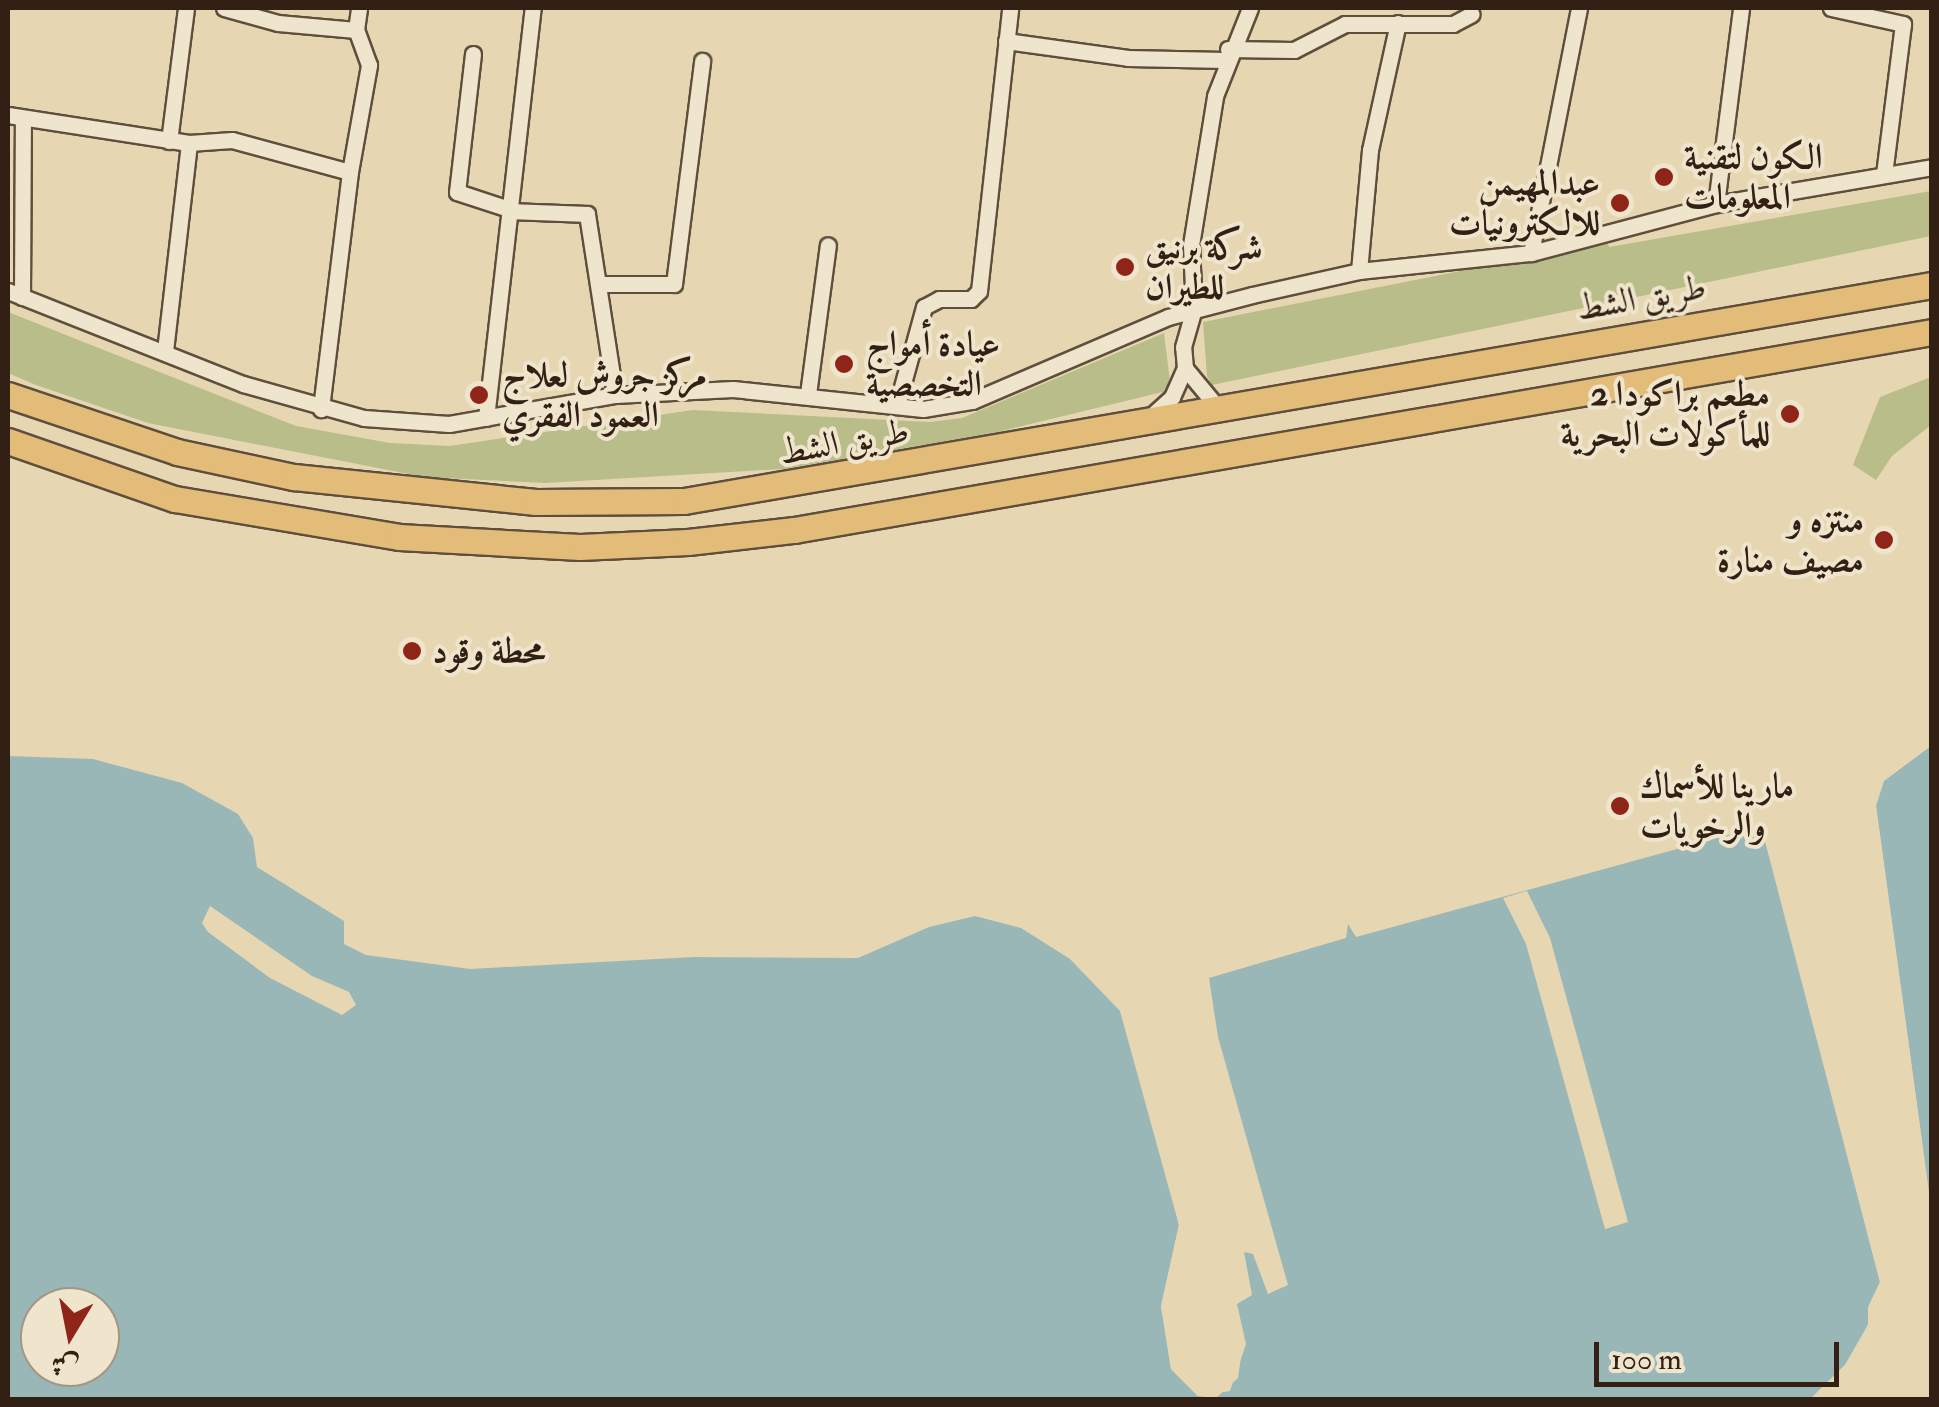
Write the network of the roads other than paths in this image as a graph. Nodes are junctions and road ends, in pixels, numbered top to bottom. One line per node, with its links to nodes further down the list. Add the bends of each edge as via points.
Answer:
1 (186, 8): 18 (street)
2 (224, 8): 12 (street, via 278,23)
3 (359, 8): 12 (street)
4 (533, 8): 24 (street)
5 (1010, 8): 13 (street)
6 (1250, 8): 15 (street)
7 (1579, 8): 26 (street)
8 (1741, 8): 23 (street)
9 (1831, 8): 22 (street, via 1904,24)
10 (1472, 14): 11 (street, via 1453,24)
11 (1398, 24): 15 (street, via 1345,24 1294,50); 27 (street, via 1370,150)
12 (356, 30): 21 (street, via 369,64)
13 (1006, 41): 15 (street, via 1128,58); 40 (street, via 979,291 970,299 939,299 924,307)
14 (472, 54): 24 (street, via 457,192)
15 (1227, 55): 31 (street, via 1197,198)
16 (702, 61): 28 (street, via 674,284)
17 (15, 118): 18 (street); 30 (street)
18 (169, 141): 19 (street)
19 (189, 143): 21 (street, via 232,140); 35 (street)
20 (1932, 166): 22 (street)
21 (350, 172): 41 (street)
22 (1884, 174): 23 (street)
23 (1716, 204): 26 (street)
24 (509, 210): 28 (street, via 584,210); 43 (street)
25 (828, 245): 37 (street)
26 (1531, 254): 27 (street)
27 (1359, 271): 31 (street)
28 (601, 284): 39 (street)
29 (1932, 285): 42 (highway, طريق الشط)
30 (15, 294): 35 (street)
31 (1194, 308): 32 (street); 34 (street)
32 (1159, 320): 34 (street); 40 (street, via 972,401)
33 (1932, 332): 45 (highway, via 794,530 688,542 580,547 400,536 175,499)
34 (1183, 347): 36 (street)
35 (165, 351): 41 (street)
36 (1185, 368): 42 (street); 44 (street, via 1161,409)
37 (808, 394): 39 (street, via 732,389); 40 (street)
38 (8, 395): 44 (highway, طريق الشط, via 177,452 294,477 536,502 666,502 752,493)
39 (614, 395): 43 (street)
40 (897, 405)
41 (321, 409): 43 (street, via 410,424)
42 (1221, 411): 44 (highway, طريق الشط)
43 (486, 418)
44 (1133, 426)
45 (8, 441)

